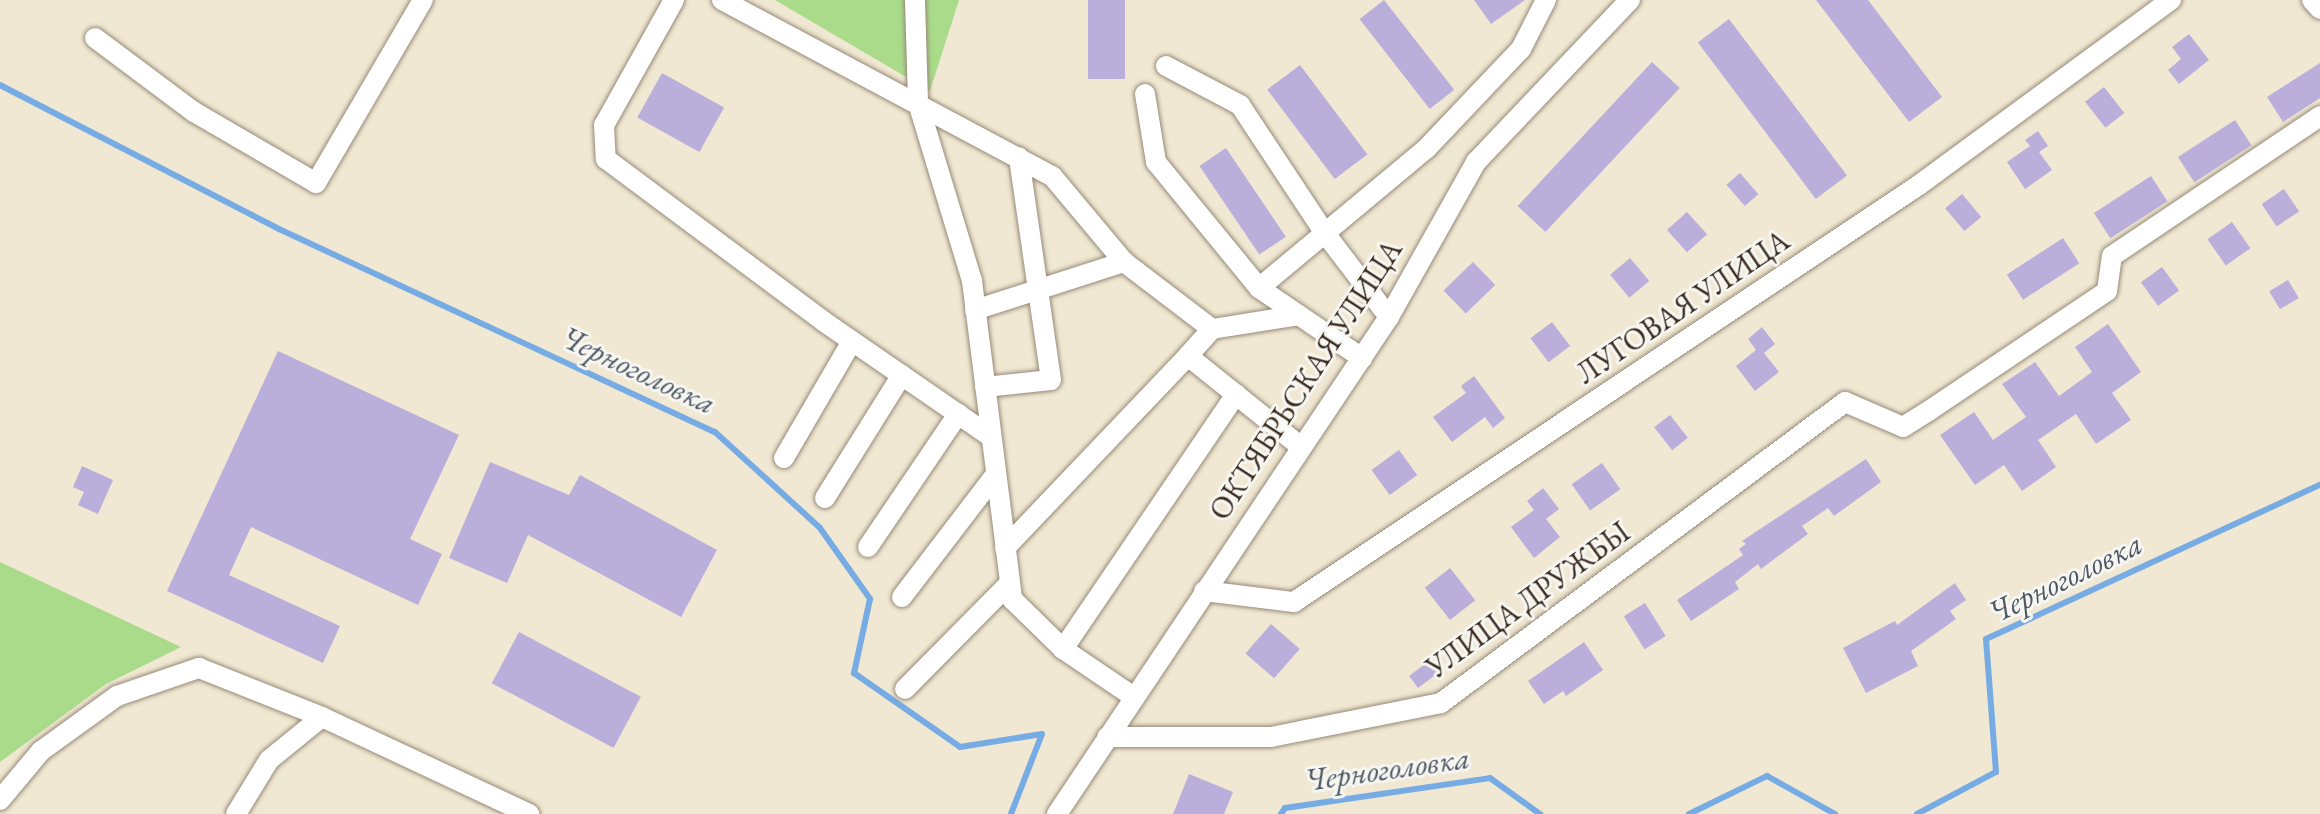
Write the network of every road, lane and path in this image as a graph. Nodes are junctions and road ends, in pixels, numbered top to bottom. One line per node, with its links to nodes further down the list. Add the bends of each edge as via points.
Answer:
1 (423, 0): 10 (street, via 316,183 194,112)
2 (674, 0): 24 (street, via 604,125 606,159)
3 (722, 0): 13 (street)
4 (915, 0): 13 (street)
5 (1546, 0): 16 (street, via 1521,49 1426,149)
6 (1630, 0): 22 (street, ОКТЯБРЬСКАЯ УЛИЦА, via 1476,162)
7 (2171, 0): 39 (street, ЛУГОВАЯ УЛИЦА, via 1919,185 1294,602)
8 (2312, 0): 9 (street)
9 (2320, 9)
10 (95, 38)
11 (1166, 66): 16 (street, via 1240,105)
12 (1145, 94): 18 (street, via 1156,162)
13 (918, 103): 15 (street); 20 (street, via 972,281)
14 (2320, 116): 45 (street, УЛИЦА ДРУЖБЫ, via 2112,256 2107,291 1903,427 1845,402 1441,703 1271,737)
15 (1019, 157): 17 (street, via 1053,177); 19 (street)
16 (1324, 232): 18 (street); 22 (street)
17 (1124, 262): 19 (street); 23 (street)
18 (1259, 288): 21 (street)
19 (1040, 289): 20 (street); 28 (street, via 1051,380)
20 (975, 310): 28 (street)
21 (1299, 315): 23 (street); 26 (street)
22 (1389, 317): 26 (street, ОКТЯБРЬСКАЯ УЛИЦА)
23 (1212, 329): 25 (street)
24 (852, 341): 27 (street); 33 (street)
25 (1188, 356): 29 (street); 37 (street)
26 (1362, 358): 32 (street, ОКТЯБРЬСКАЯ УЛИЦА)
27 (902, 375): 30 (street); 35 (street)
28 (985, 387): 31 (street)
29 (1236, 394): 32 (street); 41 (street)
30 (958, 414): 31 (street); 36 (street)
31 (991, 437): 34 (street)
32 (1301, 447): 39 (street, ОКТЯБРЬСКАЯ УЛИЦА)
33 (784, 458)
34 (996, 474): 37 (street); 40 (street)
35 (825, 498)
36 (868, 547)
37 (1005, 548): 38 (street)
38 (1010, 583): 41 (street, via 1012,599); 42 (street)
39 (1204, 591): 43 (street, ОКТЯБРЬСКАЯ УЛИЦА)
40 (902, 597)
41 (1063, 649): 43 (street)
42 (905, 689)
43 (1134, 697): 45 (street, ОКТЯБРЬСКАЯ УЛИЦА)
44 (322, 717): 46 (street, via 199,668 117,696 41,751); 47 (street, via 269,760); 48 (street)
45 (1107, 737): 49 (street, ОКТЯБРЬСКАЯ УЛИЦА)
46 (0, 800)
47 (236, 814)
48 (529, 814)
49 (1057, 814)

